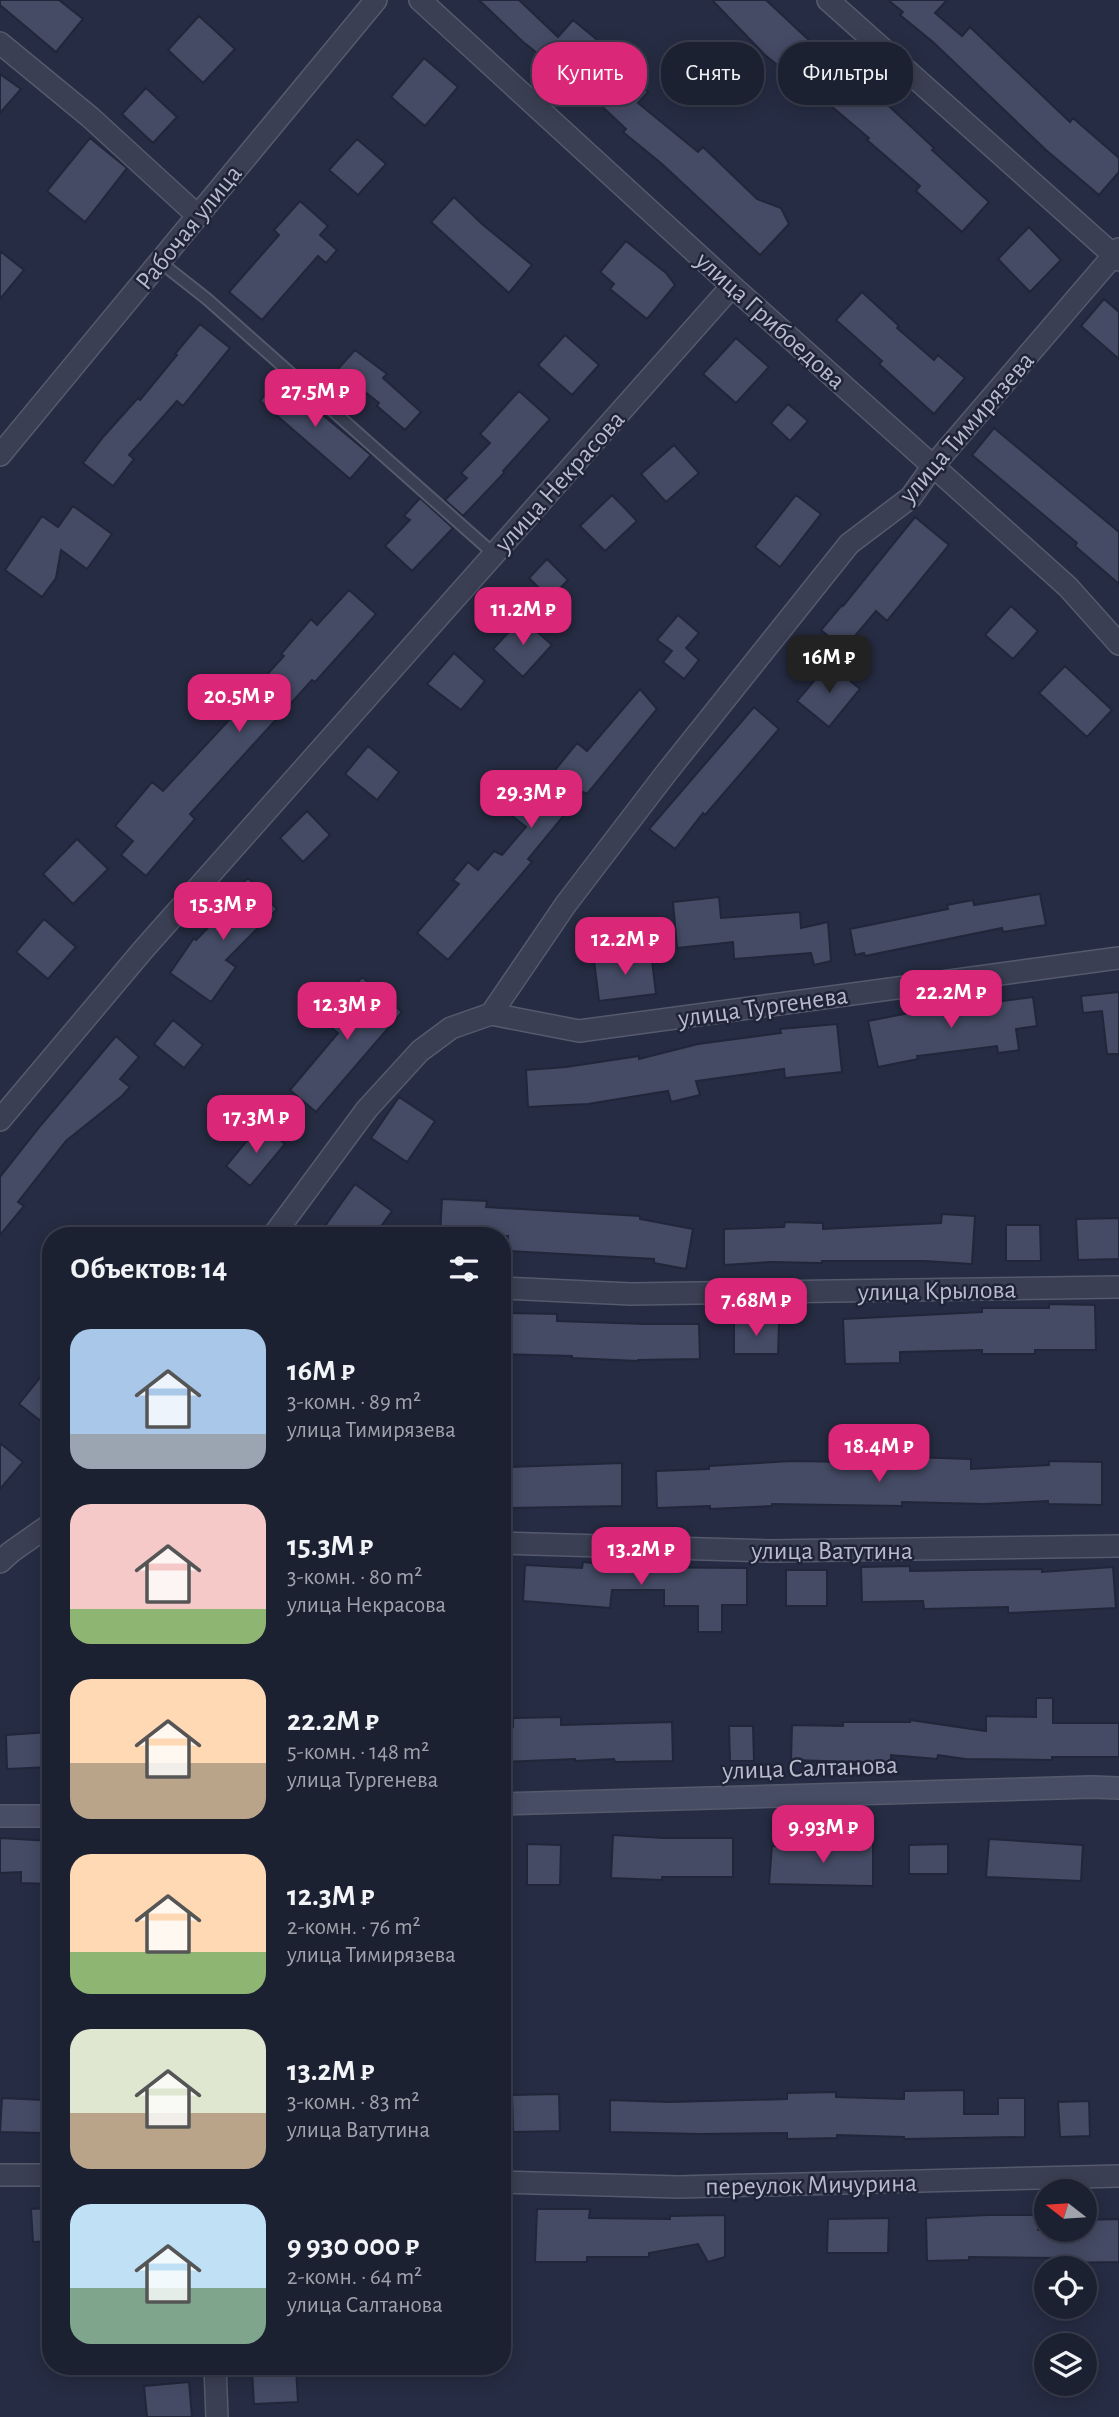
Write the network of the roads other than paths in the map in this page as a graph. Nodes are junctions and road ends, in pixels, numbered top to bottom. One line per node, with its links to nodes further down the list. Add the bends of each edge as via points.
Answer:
1 (376, 0): 5 (street, Рабочая улица)
2 (420, 0): 8 (street, улица Грибоедова)
3 (828, 0): 6 (street)
4 (0, 43): 5 (street)
5 (197, 215): 7 (street, Рабочая улица)
6 (1117, 255): 10 (street, улица Тимирязева)
7 (160, 262): 9 (street, Рабочая улица); 11 (lane)
8 (732, 286): 10 (street, улица Грибоедова); 11 (street, улица Некрасова)
9 (0, 455)
10 (933, 466): 12 (street, улица Грибоедова, via 1068,587); 14 (street, улица Тимирязева, via 911,497 849,544 566,904)
11 (494, 554): 15 (street, улица Некрасова, via 143,950)
12 (1119, 644)
13 (1119, 958): 14 (street, улица Тургенева, via 579,1031)
14 (491, 1014): 16 (street, via 450,1028 420,1051 367,1109)
15 (0, 1120)
16 (282, 1227)
17 (1119, 1287): 18 (street, улица Крылова, via 631,1294)
18 (511, 1288)
19 (42, 1530): 22 (street)
20 (511, 1543): 21 (street, улица Ватутина, via 769,1551)
21 (1119, 1546)
22 (0, 1562)
23 (1119, 1788): 24 (main road, улица Салтанова)
24 (511, 1804)
25 (0, 1816): 26 (main road)
26 (42, 1816)
27 (0, 2175): 28 (street)
28 (42, 2175)
29 (1119, 2176): 30 (street, переулок Мичурина, via 678,2187)
30 (511, 2182)
31 (215, 2375): 32 (street)
32 (217, 2417)

